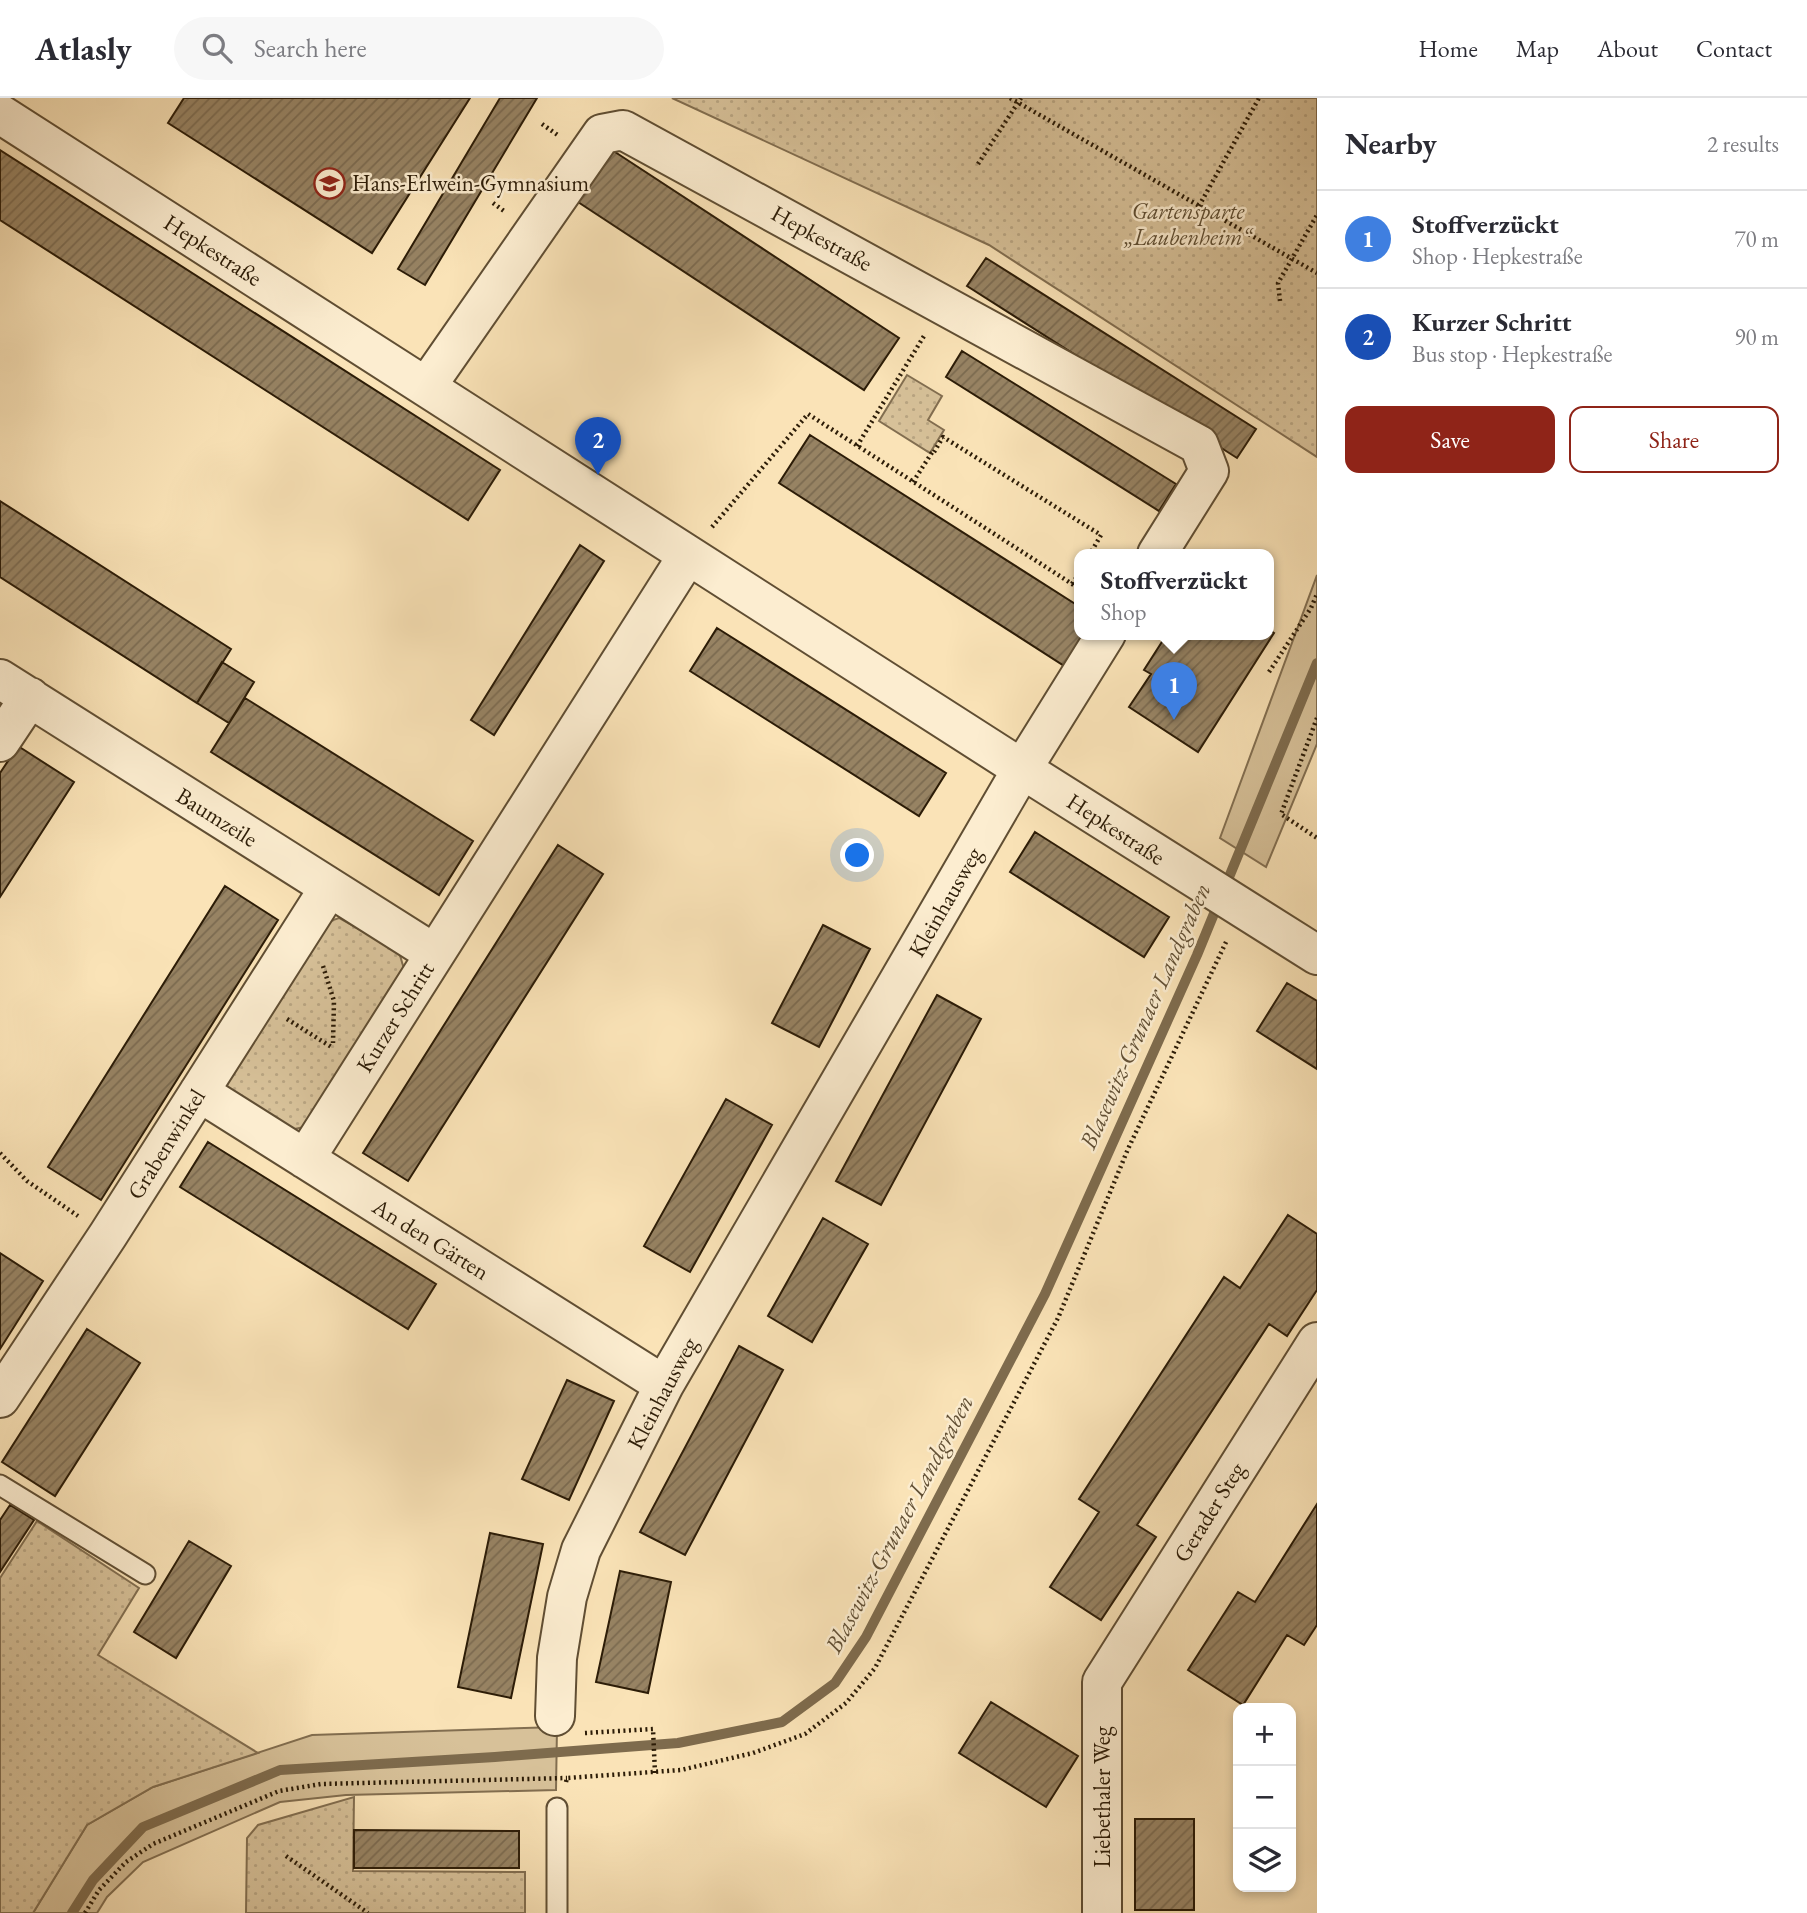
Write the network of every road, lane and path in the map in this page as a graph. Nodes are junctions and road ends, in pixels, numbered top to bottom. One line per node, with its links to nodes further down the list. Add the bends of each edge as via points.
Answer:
1 (1010, 98): 3 (path)
2 (1259, 98): 6 (path)
3 (1020, 100): 5 (path); 6 (path)
4 (0, 114): 12 (street, Hepkestraße)
5 (978, 164)
6 (1199, 206): 8 (path)
7 (1317, 215): 8 (path)
8 (1292, 259): 9 (path); 10 (path, via 1278,283)
9 (1317, 273)
10 (1280, 300)
11 (943, 304): 12 (street, Hepkestraße, via 623,130 602,134); 13 (path); 16 (street, Hepkestraße, via 1199,445 1209,471)
12 (426, 387): 17 (street, Hepkestraße)
13 (857, 446): 14 (path); 17 (path, via 808,414)
14 (913, 482): 15 (path, via 943,437 1101,536); 19 (path)
15 (1093, 549)
16 (1160, 549)
17 (690, 556): 26 (street, Hepkestraße); 31 (street, Kurzer Schritt)
18 (1074, 581): 19 (path)
19 (1072, 584)
20 (1317, 594): 22 (path)
21 (1102, 640): 26 (street)
22 (1269, 672)
23 (15, 688): 25 (street); 28 (street, Baumzeile)
24 (1317, 718): 27 (path, via 1281,814)
25 (0, 743)
26 (1022, 769): 29 (street, Hepkestraße); 40 (street, Kleinhausweg)
27 (1317, 838)
28 (330, 888): 30 (street, Grabenwinkel); 31 (street, Baumzeile)
29 (1242, 908): 32 (street, Hepkestraße); 46 (path, via 1128,1149 1058,1318 875,1668 846,1703 804,1734 753,1753)
30 (302, 932): 33 (street, Grabenwinkel); 34 (path, via 327,974)
31 (435, 954): 34 (street, Kurzer Schritt)
32 (1317, 955)
33 (258, 1001): 34 (path); 35 (street, Grabenwinkel)
34 (342, 1058): 37 (street, Kurzer Schritt)
35 (199, 1091): 37 (street, An den Gärten); 38 (street, Grabenwinkel)
36 (0, 1153): 38 (path, via 27,1181)
37 (305, 1159): 40 (street, An den Gärten)
38 (108, 1236): 41 (street, Grabenwinkel)
39 (1317, 1342): 44 (street, Gerader Steg)
40 (664, 1385): 45 (street, Kleinhausweg, via 581,1550 557,1658)
41 (0, 1398)
42 (0, 1485): 43 (lane)
43 (145, 1574)
44 (1102, 1682): 53 (street, Liebethaler Weg)
45 (555, 1716): 46 (path, via 568,1735 653,1729)
46 (655, 1773): 47 (path)
47 (567, 1778): 48 (path); 50 (path, via 321,1784 279,1791 153,1844 126,1862)
48 (557, 1808): 52 (lane)
49 (286, 1856): 51 (path)
50 (85, 1913)
51 (369, 1913)
52 (557, 1913)
53 (1102, 1913)

